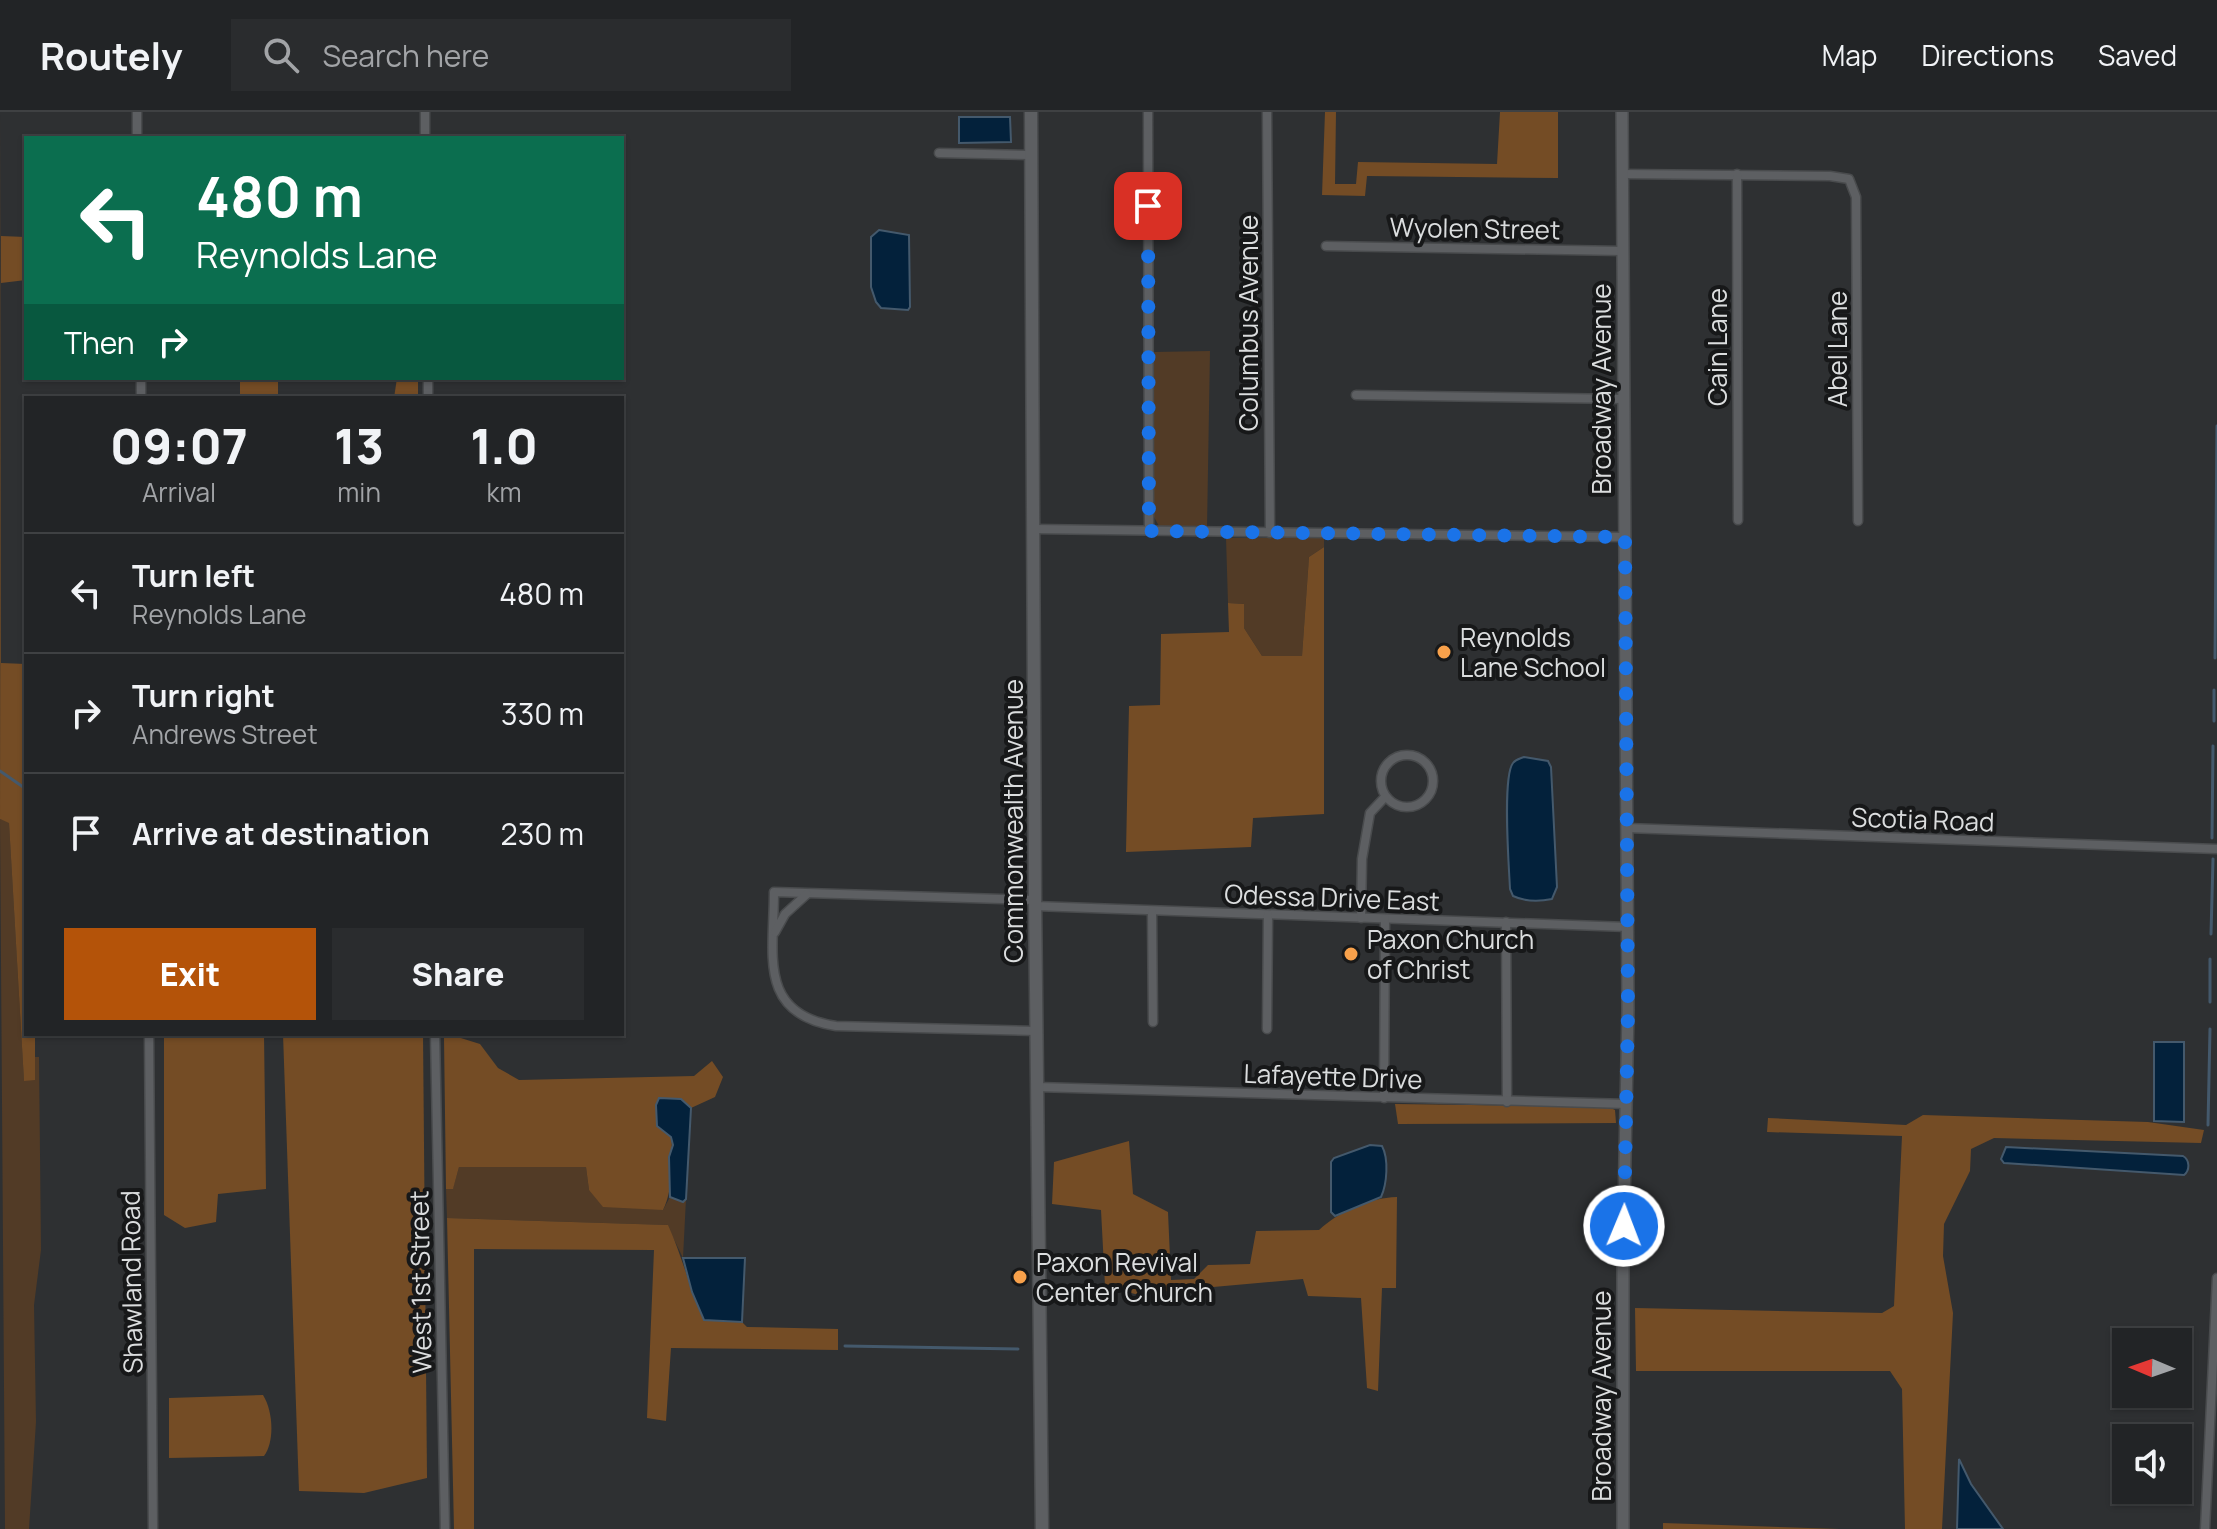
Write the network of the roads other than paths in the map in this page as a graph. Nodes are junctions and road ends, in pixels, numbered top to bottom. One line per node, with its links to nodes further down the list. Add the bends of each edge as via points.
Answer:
1 (137, 112): 7 (street)
2 (425, 112): 8 (street)
3 (1031, 112): 10 (main road, Commonwealth Avenue)
4 (1148, 112): 20 (street)
5 (1267, 112): 21 (street, Columbus Avenue)
6 (1622, 112): 11 (street, Broadway Avenue)
7 (137, 136)
8 (425, 136)
9 (939, 153): 10 (street)
10 (1031, 155): 19 (main road, Commonwealth Avenue)
11 (1622, 174): 12 (street); 14 (street, Broadway Avenue)
12 (1737, 174): 17 (street, Cain Lane); 18 (street, Abel Lane, via 1849,179 1856,197)
13 (1326, 246): 14 (street, Wyolen Street)
14 (1622, 251): 16 (street, Broadway Avenue)
15 (1356, 395): 16 (street)
16 (1624, 399): 22 (street, Broadway Avenue)
17 (1738, 520)
18 (1858, 521)
19 (1034, 529): 20 (street); 27 (main road, Commonwealth Avenue)
20 (1149, 531): 21 (street)
21 (1270, 533): 22 (street)
22 (1625, 537): 24 (street, Broadway Avenue)
23 (1385, 797): 23 (street, via 1409,808 1424,801 1433,786 1426,762 1410,754 1392,758 1381,773); 30 (street, via 1370,813 1362,859)
24 (1627, 828): 25 (street, Scotia Road); 33 (street, Broadway Avenue)
25 (2217, 849)
26 (807, 893): 27 (street, Odessa Drive East); 34 (street); 34 (street, Odessa Drive East, via 774,892)
27 (1035, 903): 28 (street, Odessa Drive East); 37 (main road, Commonwealth Avenue)
28 (1152, 912): 29 (street, Odessa Drive East); 35 (street)
29 (1268, 915): 30 (street, Odessa Drive East); 36 (street)
30 (1361, 918): 31 (street, Odessa Drive East)
31 (1385, 919): 32 (street, Odessa Drive East); 41 (street)
32 (1506, 922): 33 (street, Odessa Drive East); 42 (street)
33 (1628, 927): 43 (street, Broadway Avenue)
34 (774, 933): 37 (street, via 778,989 794,1012 818,1023)
35 (1153, 1022)
36 (1267, 1029)
37 (1036, 1031): 40 (main road, Commonwealth Avenue)
38 (149, 1036): 45 (street, Shawland Road)
39 (435, 1036): 46 (street, West 1st Street)
40 (1037, 1087): 41 (street, Lafayette Drive); 47 (main road, Commonwealth Avenue)
41 (1384, 1098): 42 (street, Lafayette Drive)
42 (1507, 1102): 43 (street, Lafayette Drive)
43 (1627, 1104): 48 (street, Broadway Avenue)
44 (2217, 1278): 49 (street)
45 (153, 1529)
46 (445, 1529)
47 (1042, 1529)
48 (1623, 1529)
49 (2205, 1529)

